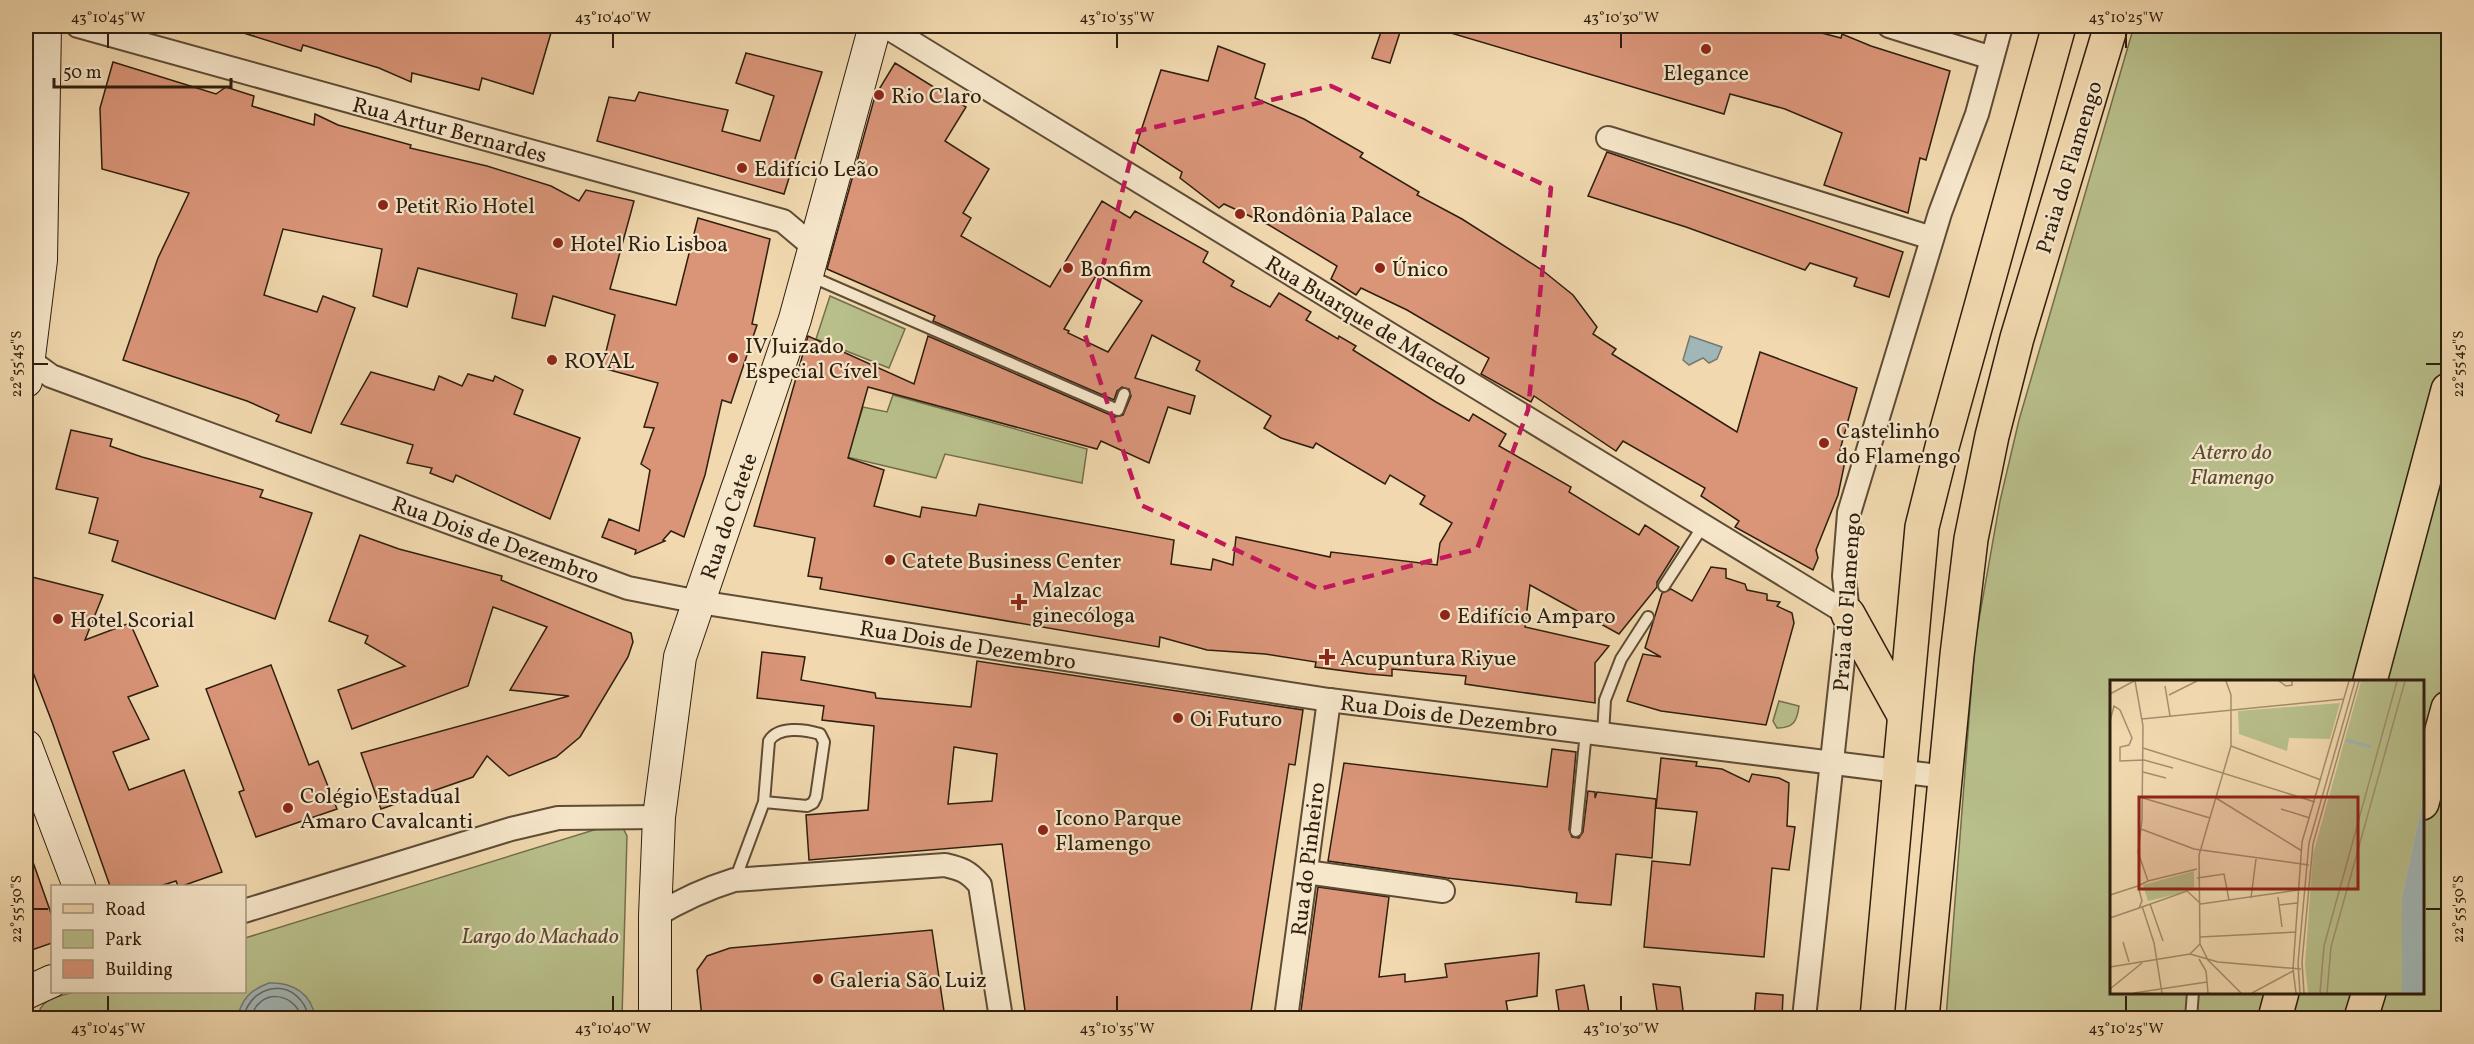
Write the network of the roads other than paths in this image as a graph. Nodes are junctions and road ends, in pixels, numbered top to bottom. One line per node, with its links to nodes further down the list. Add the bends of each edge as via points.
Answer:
1 (45, 26): 13 (main road, via 38,199 41,260)
2 (78, 26): 12 (street, Rua Artur Bernardes, via 783,221)
3 (875, 26): 12 (main road, Rua do Catete)
4 (885, 26): 17 (street, Rua Buarque de Macedo)
5 (1889, 26): 9 (street)
6 (2001, 26): 9 (street, Praia do Flamengo)
7 (2059, 26): 25 (main road, Praia do Flamengo, via 1922,527)
8 (2111, 26): 30 (main road, Praia do Flamengo, via 2017,338 1992,436 1971,539)
9 (1992, 58): 11 (street, Praia do Flamengo, via 1977,114)
10 (1608, 138): 11 (street)
11 (1932, 238): 20 (street, Praia do Flamengo, via 1849,513 1844,576)
12 (811, 261): 16 (lane, via 1118,410); 19 (main road, Rua do Catete, via 795,320)
13 (32, 291): 14 (main road)
14 (28, 371): 19 (street, Rua Dois de Dezembro, via 51,376 628,588)
15 (2448, 390): 22 (main road)
16 (1124, 394)
17 (1704, 526): 18 (lane); 20 (street, Rua Buarque de Macedo)
18 (1664, 586)
19 (699, 602): 23 (street, Rua Dois de Dezembro); 33 (main road, Rua do Catete, via 680,657)
20 (1848, 614): 25 (main road); 28 (street, Praia do Flamengo)
21 (1648, 618): 26 (lane, via 1621,659)
22 (2370, 680)
23 (1329, 700): 26 (street, Rua Dois de Dezembro); 35 (street, Rua do Pinheiro)
24 (2448, 708): 31 (main road)
25 (1904, 715): 29 (main road, Praia do Flamengo)
26 (1594, 733): 28 (street, Rua Dois de Dezembro); 34 (lane)
27 (26, 746): 37 (main road)
28 (1833, 763): 29 (street, Rua Dois de Dezembro); 49 (street, Praia do Flamengo)
29 (1900, 772): 30 (street, Rua Dois de Dezembro); 50 (main road, Praia do Flamengo)
30 (1946, 777): 51 (main road, Praia do Flamengo)
31 (2423, 797)
32 (764, 802): 32 (lane, via 769,741 773,734 820,734 824,742 813,803 807,806); 36 (lane)
33 (659, 818): 39 (street, via 558,818); 40 (main road, Rua do Catete)
34 (1576, 831)
35 (1306, 872): 38 (street); 48 (street, Rua do Pinheiro)
36 (734, 880): 40 (street, via 689,896); 47 (street, via 945,865 970,873 980,885)
37 (80, 885)
38 (1443, 891)
39 (246, 910)
40 (655, 915): 46 (main road, Rua do Catete)
41 (51, 981): 42 (main road)
42 (26, 993)
43 (2193, 993): 52 (lane)
44 (2282, 993): 53 (main road)
45 (2368, 993): 54 (main road)
46 (655, 1018)
47 (1001, 1018)
48 (1286, 1018)
49 (1804, 1018)
50 (1877, 1018)
51 (1922, 1018)
52 (2191, 1018)
53 (2275, 1018)
54 (2361, 1018)

